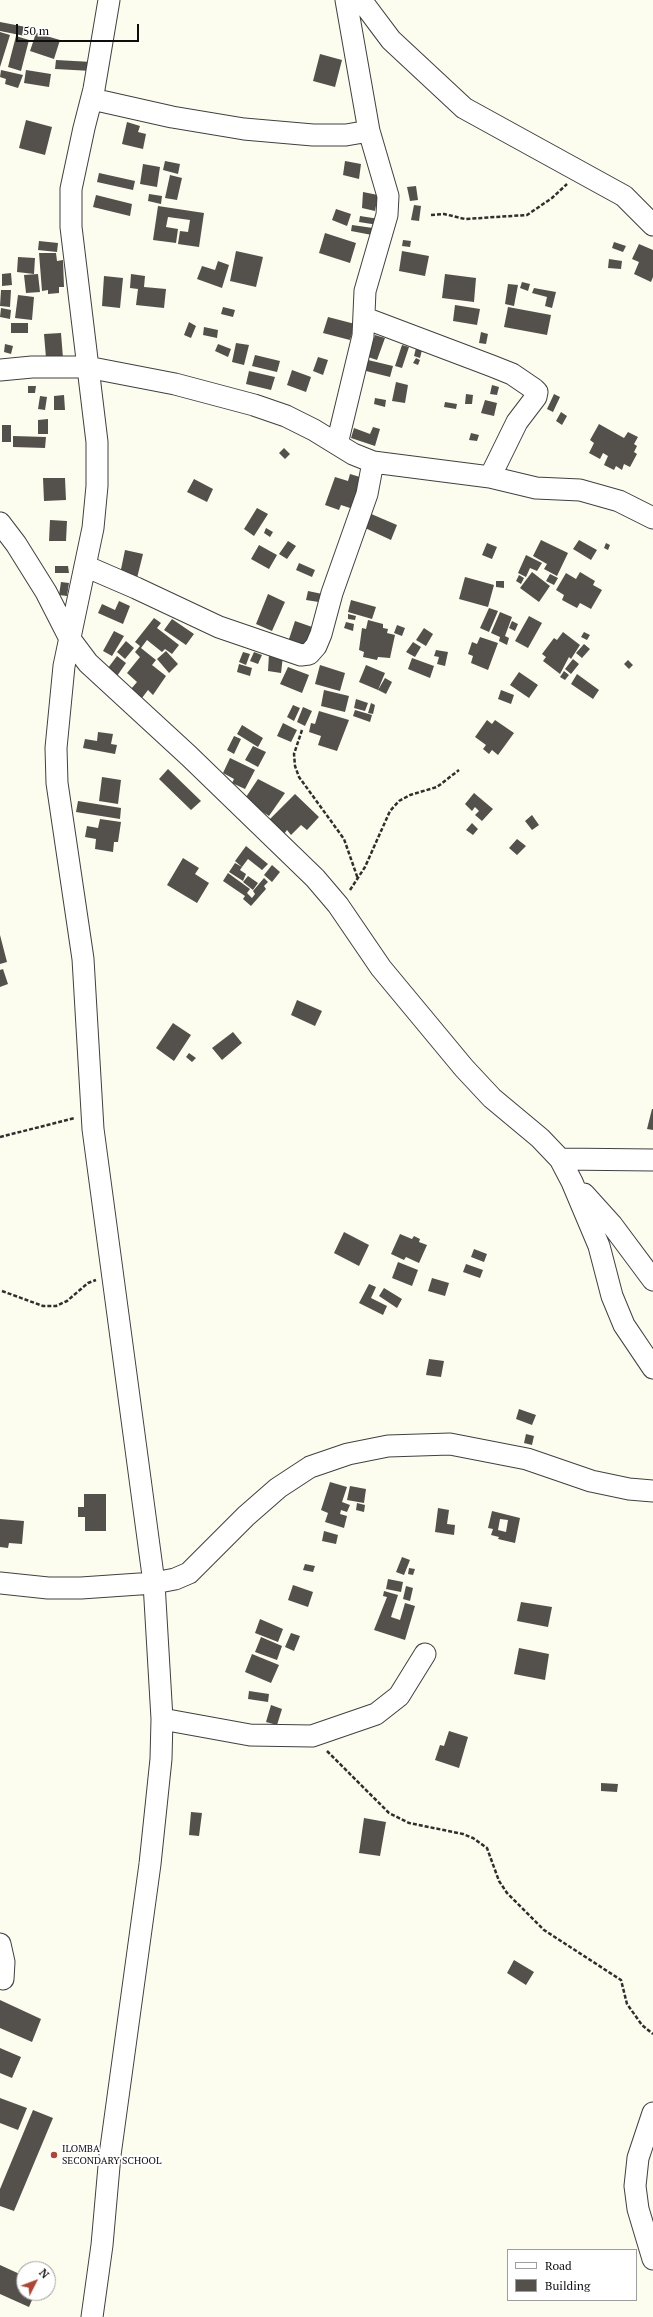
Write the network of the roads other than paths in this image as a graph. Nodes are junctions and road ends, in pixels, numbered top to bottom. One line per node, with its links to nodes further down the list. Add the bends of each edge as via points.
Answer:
1 (109, 0): 4 (street)
2 (346, 0): 5 (street)
3 (361, 0): 6 (street, via 391,40 464,108 624,196)
4 (92, 99): 5 (street, via 172,117 244,129 313,135 346,135); 8 (street, via 76,161 70,208)
5 (369, 131): 7 (street, via 388,196 388,215 365,291)
6 (653, 225)
7 (365, 318): 10 (street); 12 (street, via 512,374 537,392 517,422)
8 (87, 367): 9 (street); 10 (street, via 175,384 254,405 299,422); 15 (street, via 97,442 97,486 93,528)
9 (0, 370)
10 (337, 444): 11 (street, via 362,459)
11 (373, 462): 12 (street); 15 (street, via 367,494 336,581 321,634 309,654 301,655 219,627)
12 (490, 477): 13 (street, via 536,488 580,490 600,494)
13 (653, 518)
14 (0, 523): 16 (street, via 46,592)
15 (85, 566): 16 (street)
16 (70, 639): 17 (street, via 106,682 189,756 294,857 338,905 381,968 464,1068 492,1098 540,1138); 24 (street, via 60,701 56,748 57,783 83,959 92,1114)
17 (560, 1159): 18 (street); 19 (street)
18 (653, 1160)
19 (572, 1182): 20 (street, via 612,1225); 21 (street, via 599,1246 612,1296 624,1324)
20 (653, 1280)
21 (653, 1368)
22 (653, 1491): 24 (street, via 621,1488 591,1481 527,1459 450,1444 382,1447 348,1454 310,1467 278,1488 246,1516 189,1573)
23 (0, 1583): 24 (street, via 48,1588 81,1588)
24 (154, 1583): 26 (street)
25 (425, 1654): 26 (street, via 399,1696 376,1714 312,1736 250,1735)
26 (162, 1719): 31 (street, via 150,1864 110,2155)
27 (0, 1944): 28 (street, via 4,1962)
28 (3, 1979)
29 (653, 2113): 30 (street, via 638,2158 635,2186 638,2209)
30 (653, 2259)
31 (92, 2317)

